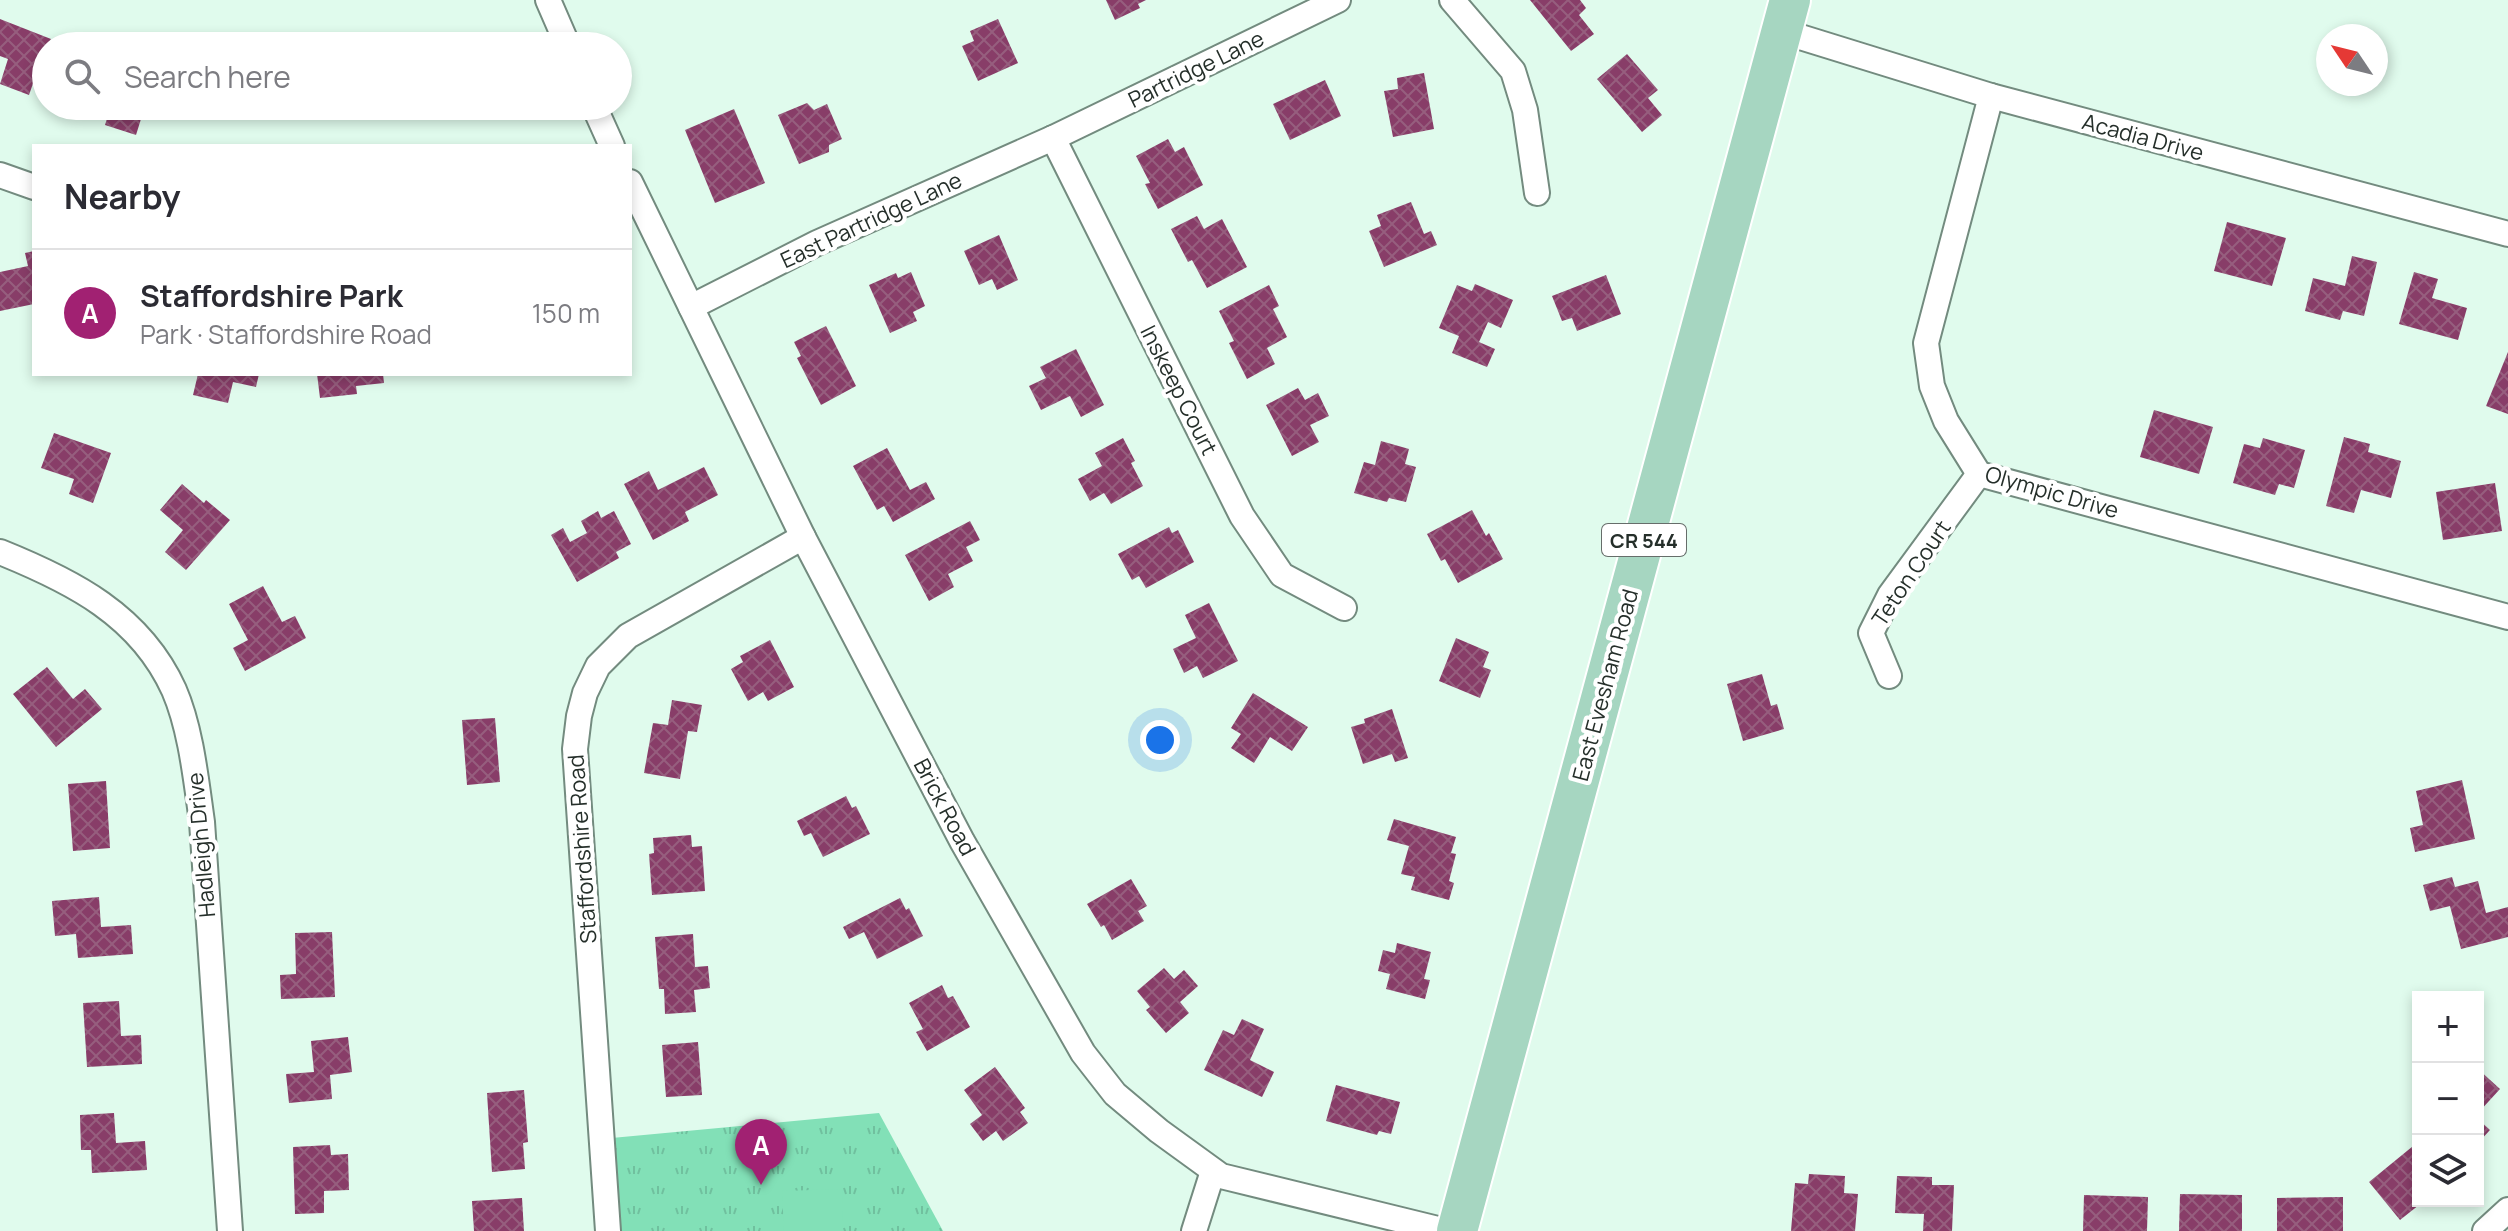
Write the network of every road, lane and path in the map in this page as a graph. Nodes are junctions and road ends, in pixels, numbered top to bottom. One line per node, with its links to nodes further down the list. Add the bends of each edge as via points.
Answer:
1 (548, 0): 5 (street)
2 (1338, 0): 8 (street, Partridge Lane)
3 (1452, 0): 13 (street, via 1513,71 1525,110)
4 (1786, 16): 6 (street, Acadia Drive); 28 (main road, East Evesham Road / CR 544)
5 (562, 32)
6 (1991, 96): 14 (street, Acadia Drive); 16 (street, Olympic Drive, via 1926,343 1932,386 1946,421)
7 (600, 120): 9 (street)
8 (1053, 138): 15 (street, East Partridge Lane, via 817,243); 19 (street, Inskeep Court, via 1242,516 1282,575)
9 (611, 144)
10 (0, 175): 11 (street)
11 (32, 186)
12 (632, 186): 15 (street, Brick Road)
13 (1537, 193)
14 (2508, 234)
15 (691, 307): 17 (street, Brick Road)
16 (1979, 474): 20 (street, Olympic Drive); 21 (street, Teton Court, via 1890,595 1871,633)
17 (803, 537): 22 (street, Brick Road, via 962,841 1083,1053 1115,1094); 25 (street, Staffordshire Road, via 628,636 598,666 585,693 575,749)
18 (0, 552): 24 (street, Hadleigh Drive, via 53,573 96,599 145,646 174,691 193,756 202,822)
19 (1344, 608)
20 (2508, 617)
21 (1889, 676)
22 (1213, 1171): 26 (street); 27 (street, Brick Road)
23 (2508, 1210): 29 (street)
24 (230, 1231)
25 (608, 1231)
26 (1194, 1231)
27 (1446, 1231)
28 (1457, 1231)
29 (2485, 1231)

